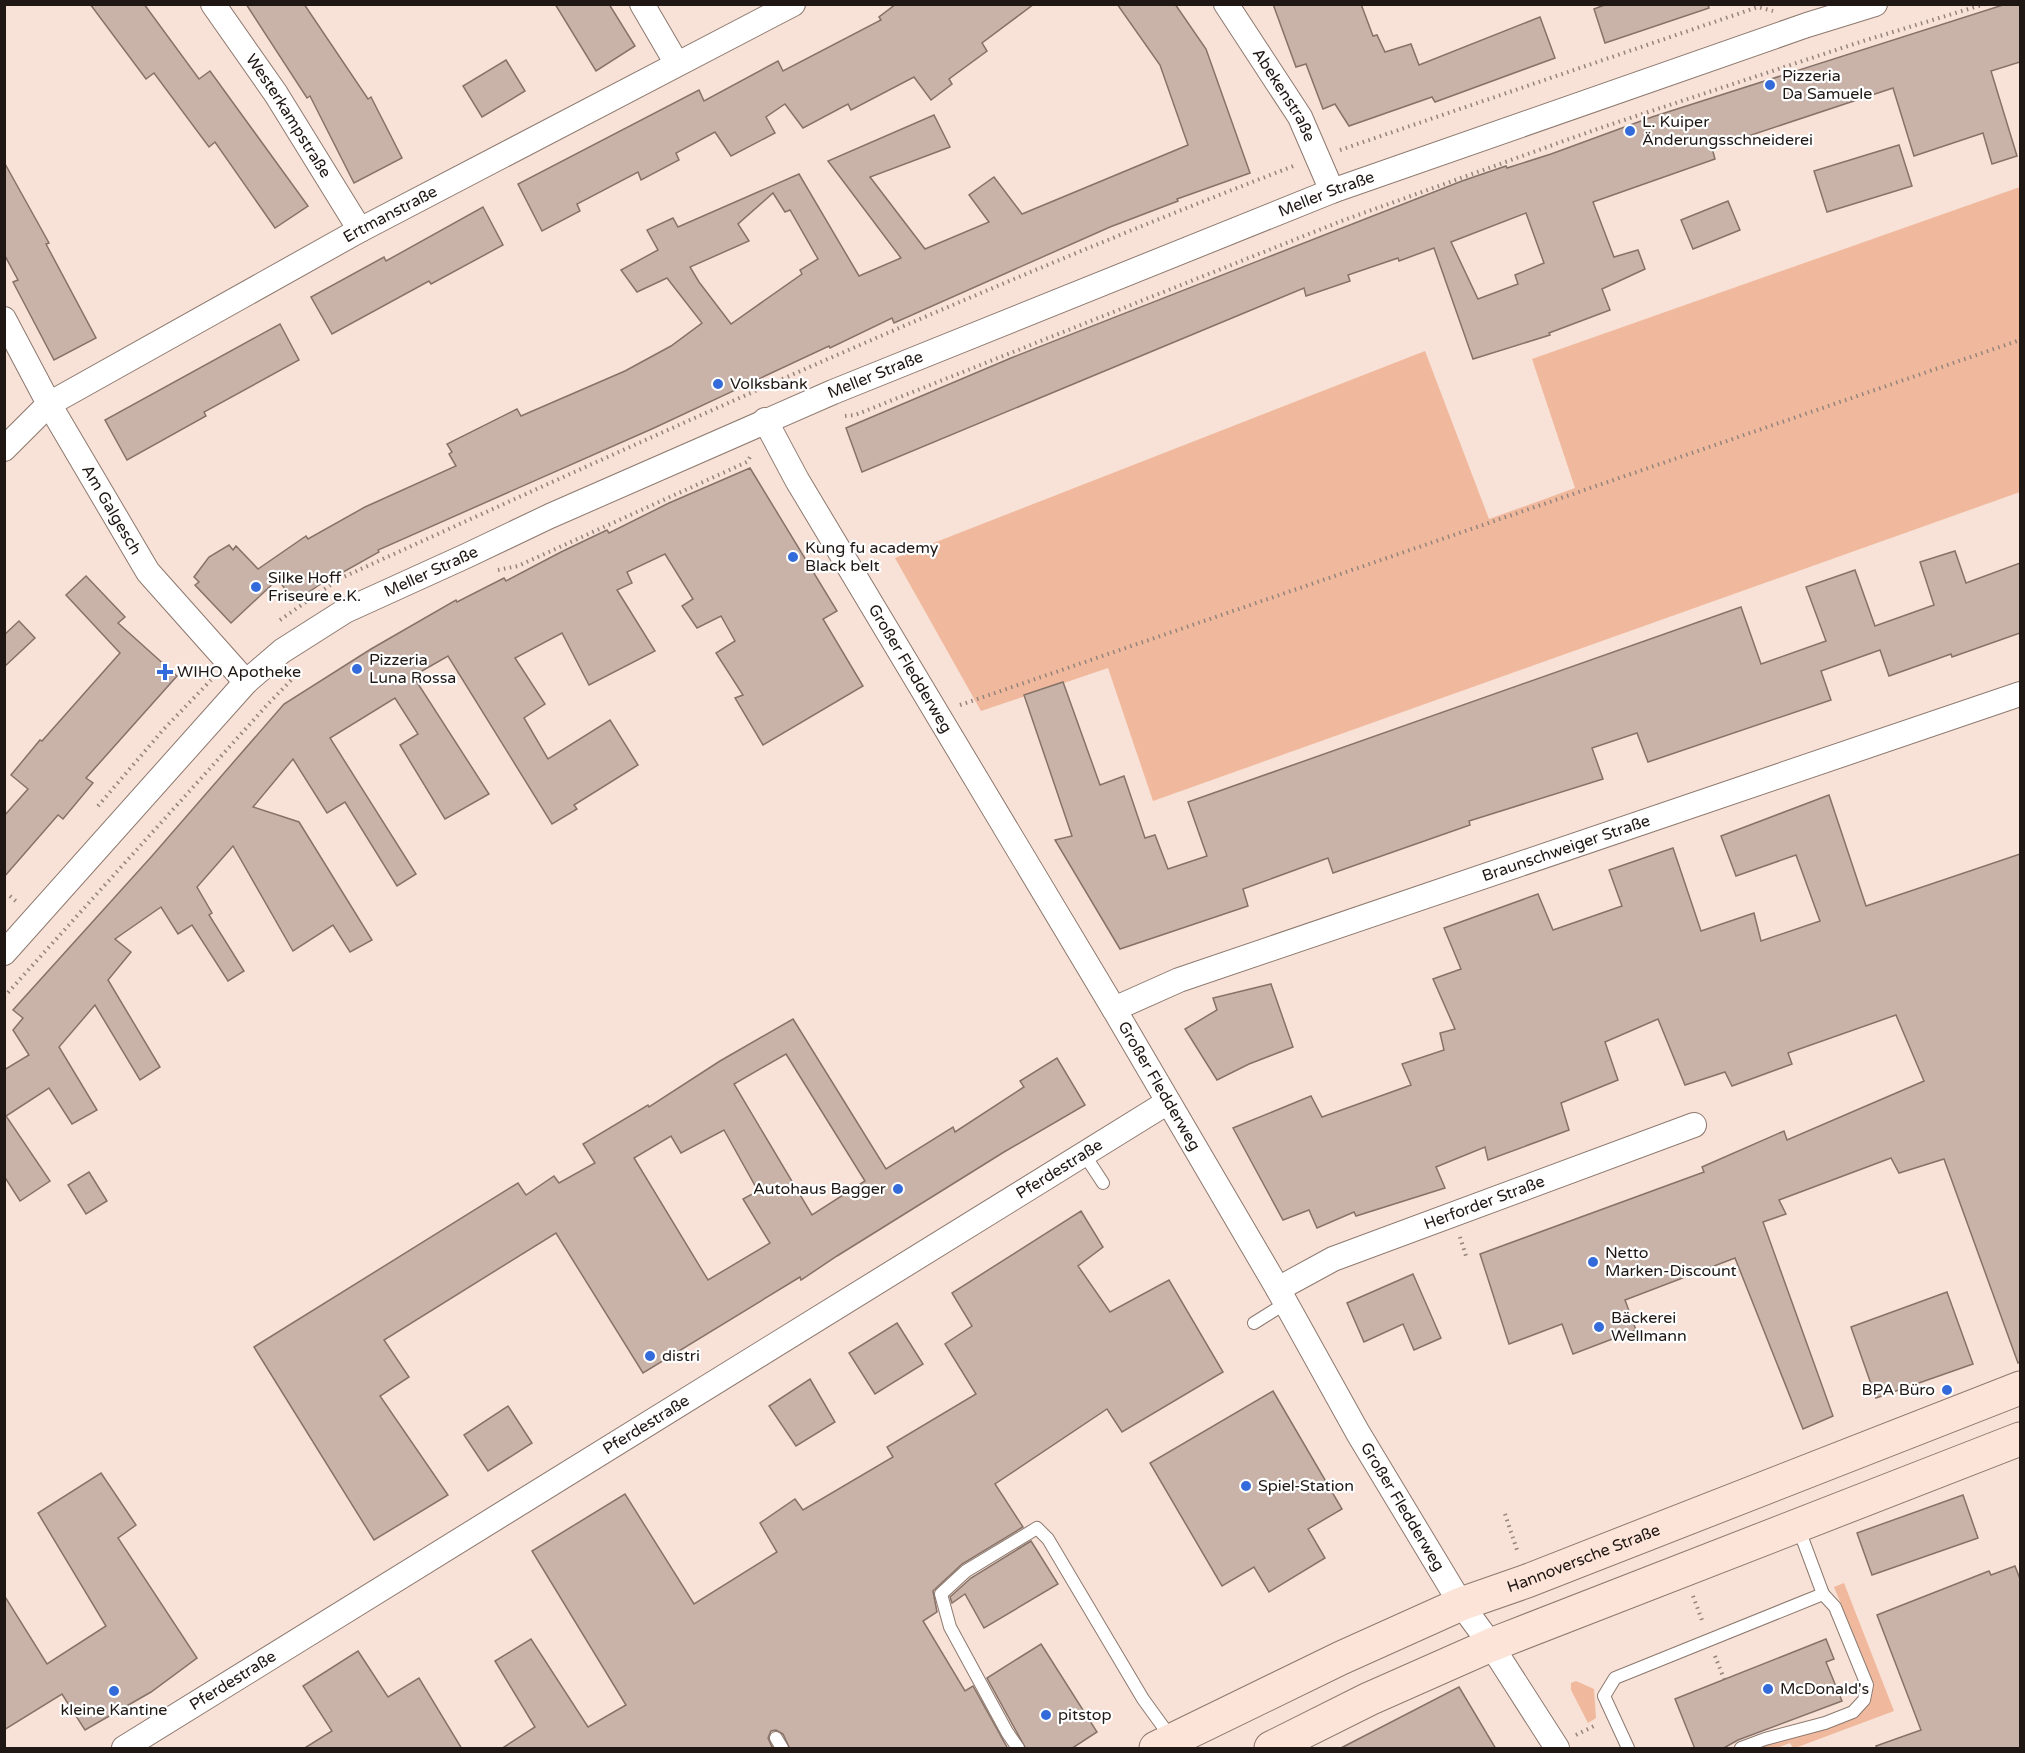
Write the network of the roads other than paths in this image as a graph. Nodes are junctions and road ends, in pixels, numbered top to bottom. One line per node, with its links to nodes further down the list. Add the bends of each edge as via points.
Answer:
1 (213, 4): 8 (street, Westerkampstraße, via 276,94)
2 (642, 4): 6 (street)
3 (793, 4): 6 (street, Ertmanstraße)
4 (1226, 4): 7 (street, Abekenstraße, via 1300,117)
5 (1875, 4): 7 (street, Meller Straße)
6 (677, 64): 8 (street, Ertmanstraße)
7 (1332, 191): 11 (street, Meller Straße)
8 (360, 230): 10 (street, Ertmanstraße)
9 (4, 319): 10 (street, Am Galgesch)
10 (49, 404): 12 (street, Ertmanstraße); 13 (street, Am Galgesch, via 148,572)
11 (765, 420): 13 (street, Meller Straße, via 345,611 282,651); 16 (street, Großer Fledderweg, via 797,480)
12 (4, 449)
13 (246, 682): 15 (street, Meller Straße)
14 (2020, 694): 16 (street, Braunschweiger Straße, via 1190,976)
15 (4, 953)
16 (1114, 1009): 17 (street, Großer Fledderweg)
17 (1168, 1102): 19 (street, Pferdestraße); 21 (street, Großer Fledderweg)
18 (1694, 1125): 21 (street, Herforder Straße, via 1333,1259)
19 (1084, 1154): 20 (lane); 31 (street, Pferdestraße)
20 (1103, 1183)
21 (1282, 1296): 22 (lane); 27 (street, Großer Fledderweg, via 1358,1433)
22 (1254, 1323)
23 (2020, 1388): 27 (main road, Hannoversche Straße)
24 (2020, 1439): 25 (main road)
25 (1798, 1526): 26 (lane); 28 (main road)
26 (1823, 1594): 34 (lane, via 1615,1678 1604,1696); 35 (lane, via 1835,1607 1866,1685 1864,1700 1853,1712)
27 (1461, 1604): 28 (street, Großer Fledderweg); 29 (main road, Hannoversche Straße)
28 (1491, 1645): 30 (street, Großer Fledderweg); 33 (main road, via 1369,1699)
29 (1164, 1744): 32 (lane, via 1143,1699 1048,1539 1037,1528 966,1571 940,1594 950,1627)
30 (1556, 1747)
31 (124, 1749)
32 (1018, 1749)
33 (1271, 1749)
34 (1628, 1749)
35 (1741, 1749)

